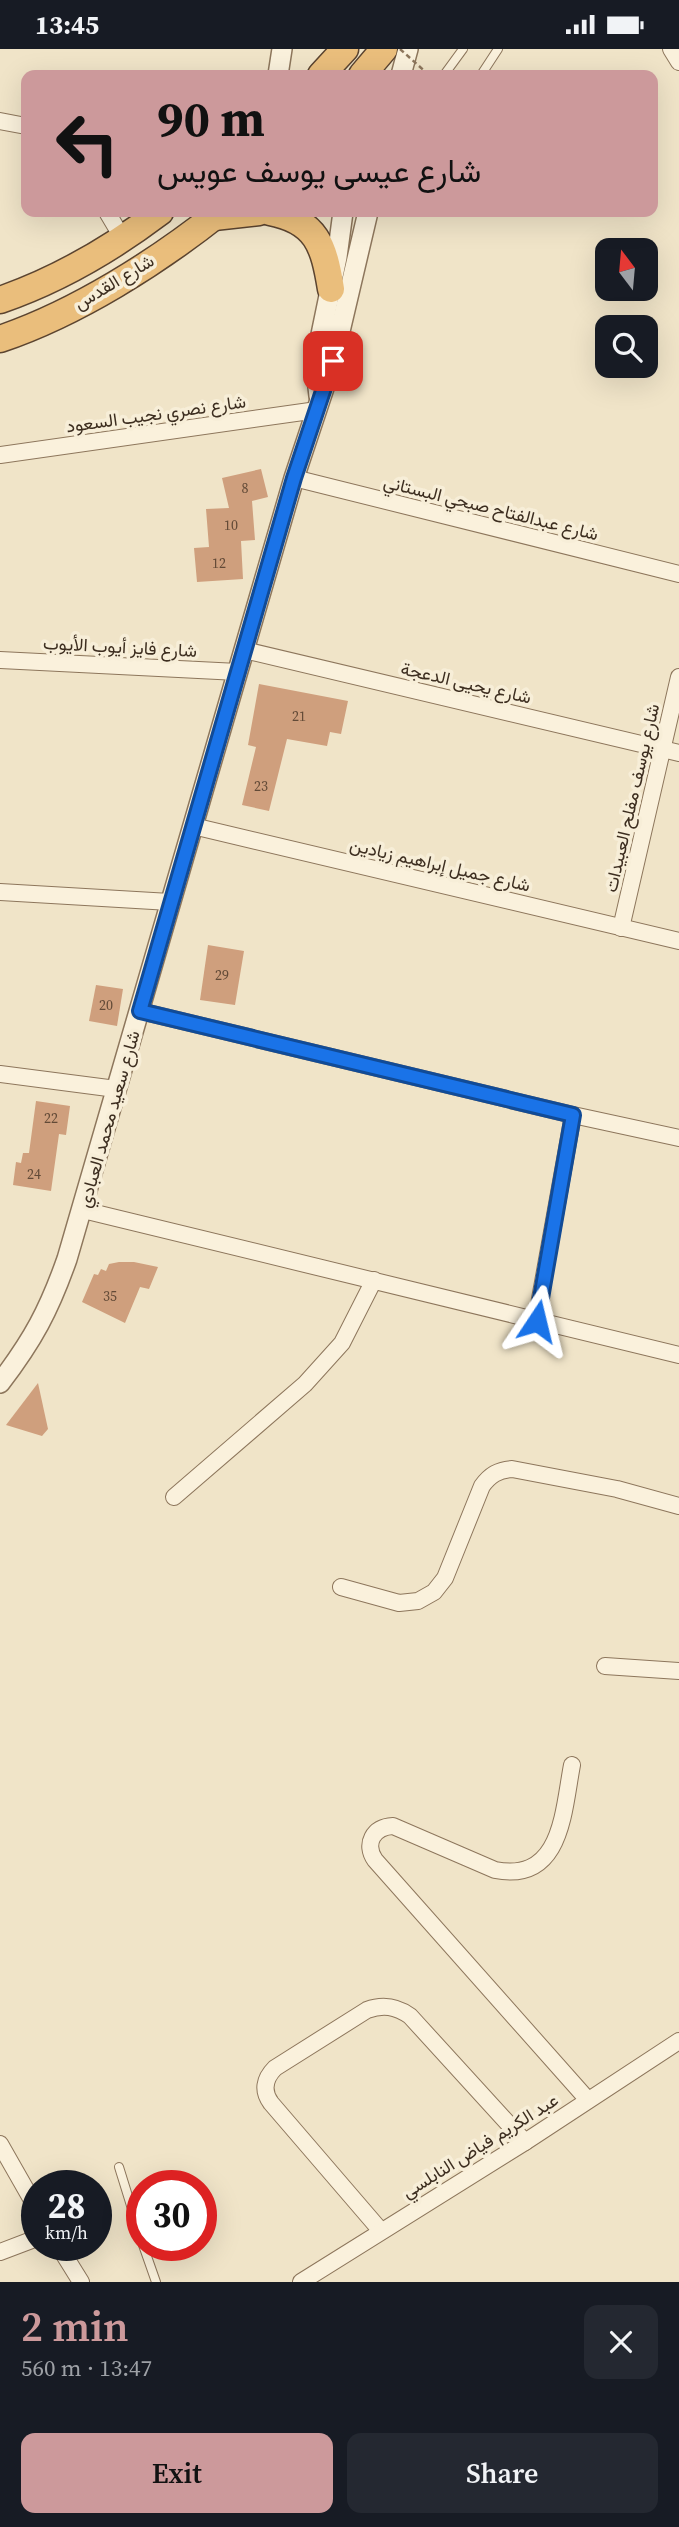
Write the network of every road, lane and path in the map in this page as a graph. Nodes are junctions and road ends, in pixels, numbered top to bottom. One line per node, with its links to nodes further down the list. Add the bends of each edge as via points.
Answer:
1 (282, 49): 10 (street)
2 (345, 49): 11 (highway)
3 (384, 49): 12 (highway)
4 (400, 49): 14 (path, bridge)
5 (408, 49): 13 (street)
6 (463, 49): 15 (lane)
7 (498, 49): 16 (lane)
8 (671, 49): 9 (street)
9 (679, 62)
10 (279, 70)
11 (326, 70)
12 (366, 70)
13 (402, 70)
14 (423, 70)
15 (448, 70)
16 (484, 70)
17 (0, 121): 18 (street)
18 (21, 124)
19 (110, 217): 25 (street)
20 (153, 217): 25 (highway, شارع القدس)
21 (213, 217): 28 (highway, شارع القدس, via 93,296)
22 (291, 217): 26 (highway, via 316,237 326,256)
23 (342, 217): 26 (street, شارع سعيد محمد العبادي)
24 (367, 217): 29 (street, شارع سعيد محمد العبادي)
25 (123, 239): 27 (highway, شارع القدس, via 32,289)
26 (331, 289): 29 (street, شارع سعيد محمد العبادي, via 317,354)
27 (0, 300)
28 (3, 336)
29 (318, 405): 30 (street, شارع نصري نجيب السعود); 31 (street, شارع سعيد محمد العبادي)
30 (0, 455)
31 (294, 478): 32 (street, شارع عبدالفتاح صبحي البستاني); 33 (street, شارع سعيد محمد العبادي)
32 (679, 575)
33 (244, 650): 35 (street, شارع سعيد محمد العبادي); 37 (street, شارع يحيى الدعجة)
34 (0, 660): 35 (street, شارع فايز أيوب الأيوب)
35 (238, 672): 38 (street, شارع سعيد محمد العبادي)
36 (679, 677): 37 (street, شارع يوسف مفلح العبيدات)
37 (671, 752): 41 (street, شارع يوسف مفلح العبيدات)
38 (192, 826): 40 (street, شارع سعيد محمد العبادي); 41 (street, شارع جميل إبراهيم زيادين)
39 (0, 892): 40 (street)
40 (170, 902): 43 (street, شارع سعيد محمد العبادي)
41 (621, 928): 42 (street, شارع جميل إبراهيم زيادين)
42 (679, 941)
43 (140, 1011): 45 (street, شارع سعيد محمد العبادي); 46 (street)
44 (0, 1075): 45 (street)
45 (116, 1089): 48 (street, شارع سعيد محمد العبادي)
46 (573, 1115): 47 (street); 50 (street)
47 (679, 1138)
48 (83, 1210): 49 (street); 52 (street, شارع سعيد محمد العبادي, via 43,1318)
49 (374, 1280): 50 (street); 53 (street, via 342,1343 305,1384)
50 (537, 1321): 51 (street)
51 (679, 1355)
52 (0, 1383)
53 (174, 1497)
54 (679, 1506): 55 (street, via 617,1489 504,1470 482,1486 445,1578 434,1592 418,1601 399,1602)
55 (341, 1587)
56 (605, 1666): 57 (street)
57 (679, 1671)
58 (572, 1765): 62 (street, via 558,1837 543,1860 526,1869 495,1870 393,1826 375,1833 370,1850)
59 (679, 2041): 61 (street, عبد الكريم فياض النابلسي)
60 (679, 2056): 61 (street)
61 (648, 2061): 62 (street, عبد الكريم فياض النابلسي)
62 (588, 2100): 63 (street, عبد الكريم فياض النابلسي)
63 (525, 2142): 68 (street, عبد الكريم فياض النابلسي); 68 (street, via 410,2016 390,2006 367,2010 275,2068 265,2087 271,2103)
64 (0, 2144): 66 (street)
65 (119, 2167): 67 (lane)
66 (21, 2181)
67 (126, 2190)
68 (381, 2231): 75 (street, عبد الكريم فياض النابلسي)
69 (21, 2244): 70 (street)
70 (0, 2252)
71 (68, 2261): 73 (street)
72 (148, 2261): 74 (lane)
73 (81, 2282)
74 (156, 2282)
75 (301, 2282)

